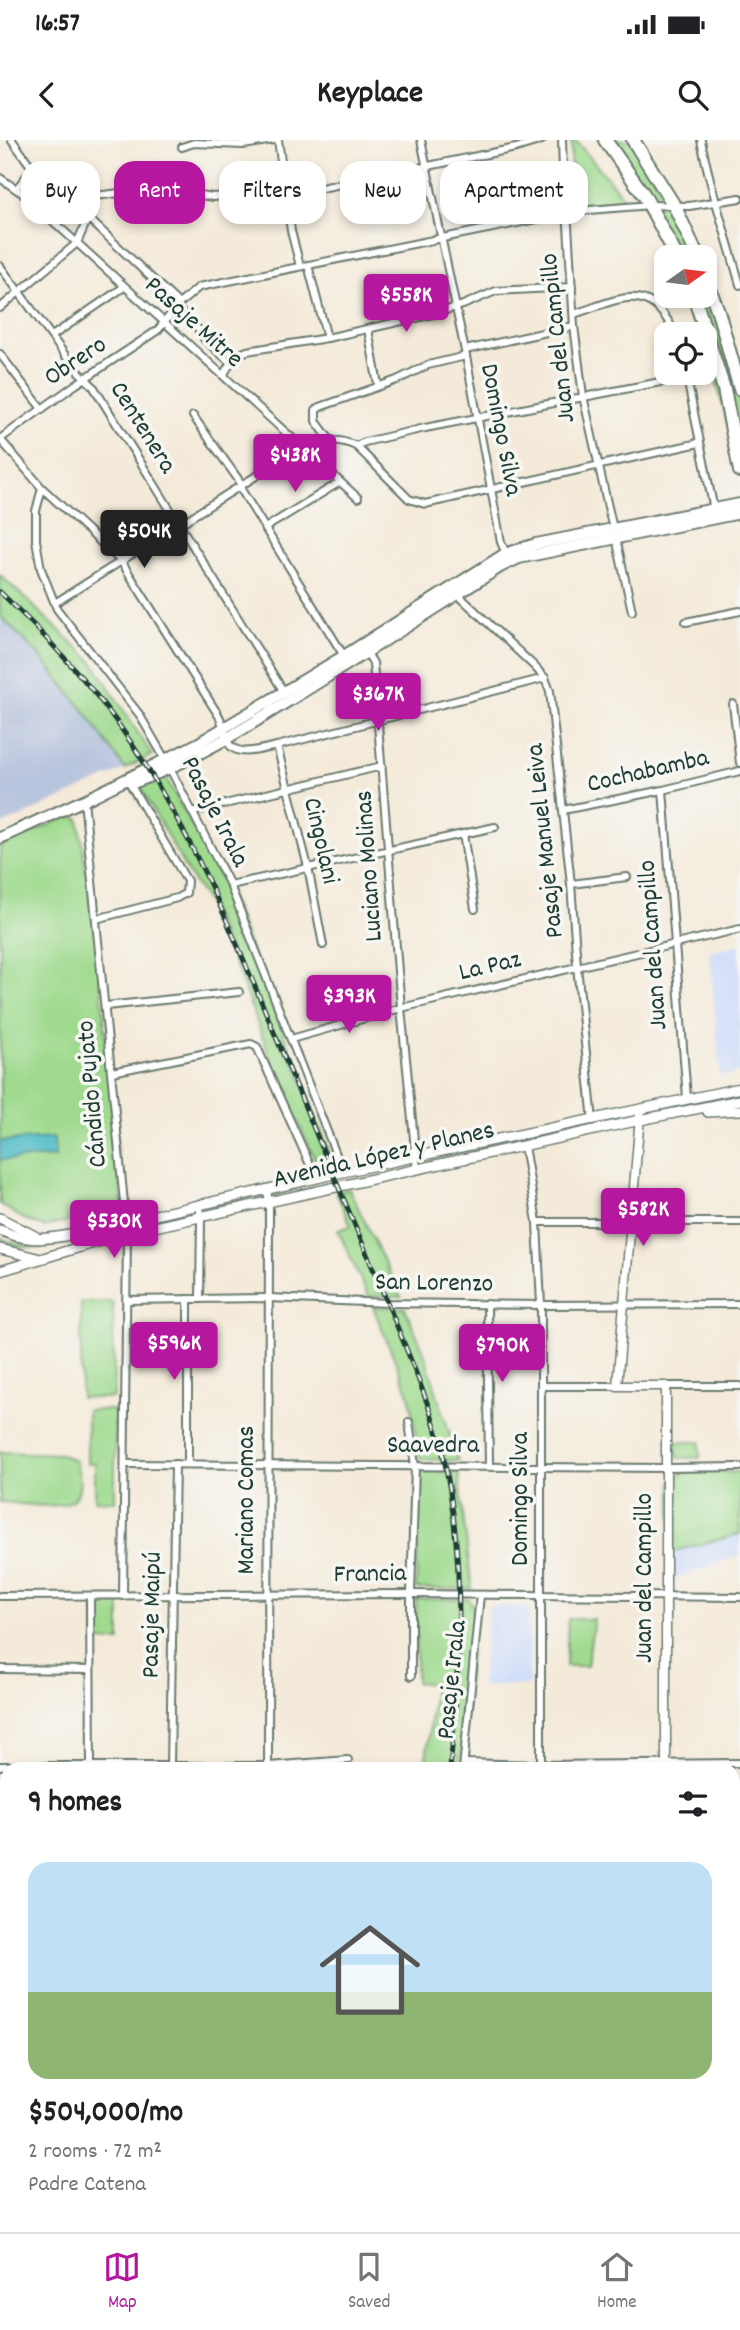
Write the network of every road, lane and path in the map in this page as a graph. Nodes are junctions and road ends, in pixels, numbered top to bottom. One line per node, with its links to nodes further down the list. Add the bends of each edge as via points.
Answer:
1 (12, 140): 10 (street)
2 (276, 140): 9 (street); 11 (street)
3 (421, 140): 12 (street, Domingo Silva)
4 (542, 140): 14 (street)
5 (562, 140): 13 (street, Juan del Campillo)
6 (605, 140): 22 (highway)
7 (634, 140): 23 (highway)
8 (701, 140): 21 (street)
9 (182, 147)
10 (27, 161)
11 (280, 161)
12 (425, 161)
13 (563, 161)
14 (426, 166): 30 (street, Domingo Silva)
15 (0, 178): 17 (street, Pasaje Mitre)
16 (21, 184): 17 (street)
17 (16, 190): 31 (street, Pasaje Mitre)
18 (100, 195): 19 (street, via 136,191)
19 (219, 197)
20 (740, 198): 21 (street, Obrero)
21 (716, 202): 23 (street, Obrero); 36 (street)
22 (651, 205): 23 (street, Obrero); 24 (street, Obrero); 32 (highway)
23 (675, 207): 33 (highway)
24 (588, 211)
25 (85, 224): 31 (street)
26 (94, 224): 40 (street)
27 (290, 224): 34 (street)
28 (510, 224): 30 (street, Obrero)
29 (568, 224): 38 (street, Juan del Campillo)
30 (441, 238): 34 (street, Obrero); 42 (street, Domingo Silva)
31 (77, 243): 37 (street, Pasaje Mitre); 39 (street)
32 (671, 245)
33 (692, 245)
34 (304, 265): 40 (street, Obrero, via 198,287); 51 (street)
35 (0, 266): 39 (street, Centenera)
36 (740, 285)
37 (124, 287): 47 (street, Pasaje Mitre); 50 (street)
38 (572, 287): 42 (street, via 502,290); 45 (street, Juan del Campillo)
39 (19, 291): 41 (street); 50 (street, Centenera)
40 (177, 306): 47 (street, Obrero); 54 (street)
41 (0, 308)
42 (455, 308): 49 (street); 52 (street, Domingo Silva)
43 (698, 308): 72 (highway, via 724,388)
44 (717, 308): 60 (highway)
45 (573, 314): 46 (street, via 629,298 657,305); 48 (street, Juan del Campillo)
46 (669, 322)
47 (164, 323): 55 (street, Pasaje Mitre); 56 (street, Obrero)
48 (574, 326): 52 (street); 61 (street, Juan del Campillo)
49 (368, 329): 51 (street); 59 (street)
50 (52, 335): 56 (street, Centenera)
51 (327, 338): 54 (street, via 247,351)
52 (465, 353): 59 (street); 64 (street, Domingo Silva)
53 (0, 354): 62 (street)
54 (230, 362): 55 (street)
55 (224, 374): 69 (street, Pasaje Mitre)
56 (86, 378): 62 (street, Obrero); 81 (street, Centenera)
57 (654, 382): 61 (street)
58 (688, 385): 67 (street)
59 (378, 386): 66 (street, via 316,410 316,421)
60 (740, 389)
61 (583, 396): 64 (street); 71 (street, Juan del Campillo)
62 (42, 409): 65 (street, Obrero)
63 (193, 416): 74 (street)
64 (478, 418): 68 (street); 76 (street, Domingo Silva)
65 (0, 439): 75 (street)
66 (330, 440): 68 (street); 70 (street)
67 (699, 443): 71 (street); 79 (street)
68 (356, 446): 76 (street, via 409,499 425,504)
69 (302, 447): 70 (street, Pasaje Mitre); 74 (street)
70 (310, 454): 73 (street, Pasaje Mitre)
71 (597, 466): 76 (street); 83 (street, Juan del Campillo)
72 (740, 471)
73 (340, 482): 77 (street, Pasaje Mitre); 82 (street)
74 (240, 486): 81 (street); 82 (street)
75 (42, 488): 85 (street); 87 (street, Pasaje Irala, via 36,540 41,569)
76 (491, 490): 84 (street, Domingo Silva)
77 (358, 498)
78 (740, 504): 79 (main road)
79 (714, 510): 83 (main road)
80 (740, 513): 83 (main road)
81 (180, 524): 85 (street); 94 (street, Centenera)
82 (265, 528): 92 (street)
83 (615, 534): 84 (main road, via 536,544); 88 (street, Juan del Campillo)
84 (508, 558): 86 (main road)
85 (121, 561): 87 (street); 97 (street)
86 (455, 592): 91 (main road); 93 (street)
87 (55, 603): 100 (street, Pasaje Irala, via 59,615 133,706)
88 (632, 611)
89 (740, 611): 90 (street)
90 (685, 622)
91 (365, 649): 92 (main road); 96 (street, Luciano Molinas, via 373,663); 97 (main road)
92 (344, 656): 94 (main road)
93 (545, 678): 96 (street); 107 (street, Pasaje Manuel Leiva)
94 (284, 692): 97 (main road)
95 (733, 704): 99 (street)
96 (378, 719): 98 (street); 101 (street, Luciano Molinas)
97 (226, 734): 98 (street, via 232,747 246,752); 100 (main road)
98 (277, 746): 104 (street, Cingolani)
99 (740, 763)
100 (167, 764): 103 (main road); 106 (main road); 108 (street, Pasaje Irala)
101 (382, 766): 104 (street); 112 (street, Luciano Molinas)
102 (740, 771): 105 (street, Cochabamba)
103 (130, 784): 106 (main road); 118 (street, via 187,881 186,893)
104 (287, 788): 108 (street); 113 (street, Cingolani)
105 (663, 790): 107 (street, Cochabamba); 120 (street, Juan del Campillo)
106 (89, 798): 111 (main road); 118 (street, Cándido Pujato)
107 (564, 810): 115 (street, Pasaje Manuel Leiva)
108 (192, 812): 116 (street, Pasaje Irala)
109 (495, 827): 110 (street)
110 (463, 834): 112 (street); 117 (street)
111 (0, 838)
112 (388, 852): 113 (street); 125 (street, Luciano Molinas)
113 (308, 867): 116 (street); 121 (street, Cingolani)
114 (627, 877): 115 (street)
115 (571, 884): 122 (street, Pasaje Manuel Leiva)
116 (230, 885): 126 (street, Pasaje Irala)
117 (475, 909)
118 (96, 919): 124 (street, Cándido Pujato)
119 (740, 929): 120 (street, La Paz)
120 (675, 944): 122 (street, La Paz); 129 (street, Juan del Campillo)
121 (323, 945)
122 (577, 966): 125 (street, La Paz); 134 (street, Pasaje Manuel Leiva)
123 (239, 992): 124 (street)
124 (106, 1006): 127 (street, Cándido Pujato)
125 (401, 1008): 126 (street, La Paz); 138 (street, Luciano Molinas)
126 (291, 1039): 140 (street, Pasaje Irala)
127 (112, 1072): 141 (street, via 251,1044 257,1047); 147 (street, Cándido Pujato)
128 (737, 1088): 129 (main road, Avenida López y Planes)
129 (687, 1098): 131 (main road, Avenida López y Planes)
130 (740, 1100): 133 (main road, Avenida López y Planes)
131 (641, 1107): 134 (main road, Avenida López y Planes); 135 (street)
132 (740, 1110): 133 (main road)
133 (667, 1114): 135 (main road, Avenida López y Planes)
134 (593, 1118): 136 (street, Pasaje Manuel Leiva); 138 (main road, Avenida López y Planes)
135 (639, 1120): 136 (main road, Avenida López y Planes); 150 (street)
136 (595, 1130): 137 (main road, Avenida López y Planes)
137 (524, 1146): 139 (main road, Avenida López y Planes); 148 (street, Domingo Silva)
138 (415, 1156): 139 (street, Luciano Molinas); 140 (main road, Avenida López y Planes)
139 (416, 1170): 143 (main road, Avenida López y Planes)
140 (342, 1172): 141 (main road, Avenida López y Planes)
141 (316, 1178): 142 (main road, Avenida López y Planes)
142 (267, 1189): 143 (street, Mariano Comas); 144 (main road, Avenida López y Planes)
143 (270, 1203): 146 (main road, Avenida López y Planes); 157 (street, Mariano Comas)
144 (199, 1204): 146 (street); 147 (main road, Avenida López y Planes)
145 (0, 1218): 153 (main road)
146 (201, 1218): 152 (main road, Avenida López y Planes); 159 (street)
147 (127, 1220): 152 (street, Cándido Pujato); 153 (main road, Avenida López y Planes)
148 (537, 1222): 150 (street); 164 (street, Domingo Silva)
149 (740, 1222): 150 (street)
150 (631, 1223): 162 (street)
151 (0, 1230): 153 (main road, Avenida López y Planes, via 16,1238)
152 (127, 1233): 155 (main road, Avenida López y Planes); 160 (street, Cándido Pujato)
153 (40, 1238)
154 (0, 1250): 155 (main road, Avenida López y Planes)
155 (38, 1258): 156 (main road, Avenida López y Planes)
156 (0, 1271)
157 (269, 1298): 159 (street, San Lorenzo); 161 (street, San Lorenzo); 173 (street, Mariano Comas)
158 (188, 1299): 159 (street, San Lorenzo); 160 (street, San Lorenzo); 172 (street)
159 (200, 1299)
160 (127, 1300): 170 (street, Cándido Pujato)
161 (487, 1304): 164 (street, San Lorenzo); 175 (street)
162 (624, 1304): 163 (street, San Lorenzo); 164 (street, San Lorenzo); 166 (street)
163 (740, 1304)
164 (541, 1305): 165 (street, Domingo Silva)
165 (541, 1386): 166 (street); 176 (street, Domingo Silva)
166 (617, 1386): 167 (street)
167 (666, 1386): 168 (street); 178 (street, Juan del Campillo)
168 (740, 1386)
169 (409, 1422): 174 (street)
170 (126, 1464): 171 (street, Saavedra); 182 (street, Cándido Pujato)
171 (175, 1464): 172 (street, Saavedra); 183 (street, Pasaje Maipú)
172 (188, 1464): 173 (street, Saavedra)
173 (268, 1464): 174 (street, Saavedra); 184 (street, Mariano Comas)
174 (415, 1466): 175 (street, Saavedra); 179 (street)
175 (489, 1466): 176 (street, Saavedra)
176 (540, 1467): 178 (street, Saavedra); 185 (street, Domingo Silva)
177 (740, 1467): 178 (street, Saavedra)
178 (666, 1468): 186 (street, Juan del Campillo)
179 (411, 1594): 180 (street, Francia); 184 (street, Francia); 191 (street)
180 (480, 1595): 185 (street, Francia); 197 (street, Pasaje Irala)
181 (0, 1596): 187 (street, Francia)
182 (123, 1596): 183 (street, Francia); 187 (street, Francia)
183 (171, 1596): 184 (street, Francia); 194 (street, Pasaje Maipú)
184 (268, 1596): 195 (street, Mariano Comas)
185 (539, 1596): 186 (street, Francia); 198 (street, Domingo Silva)
186 (667, 1596): 188 (street, Francia); 199 (street, Juan del Campillo)
187 (90, 1597): 190 (street)
188 (740, 1597)
189 (0, 1669): 190 (street)
190 (90, 1670): 193 (street)
191 (411, 1676)
192 (348, 1760): 196 (street)
193 (91, 1762)
194 (170, 1762)
195 (268, 1762)
196 (328, 1762)
197 (464, 1762)
198 (541, 1762)
199 (666, 1762)

